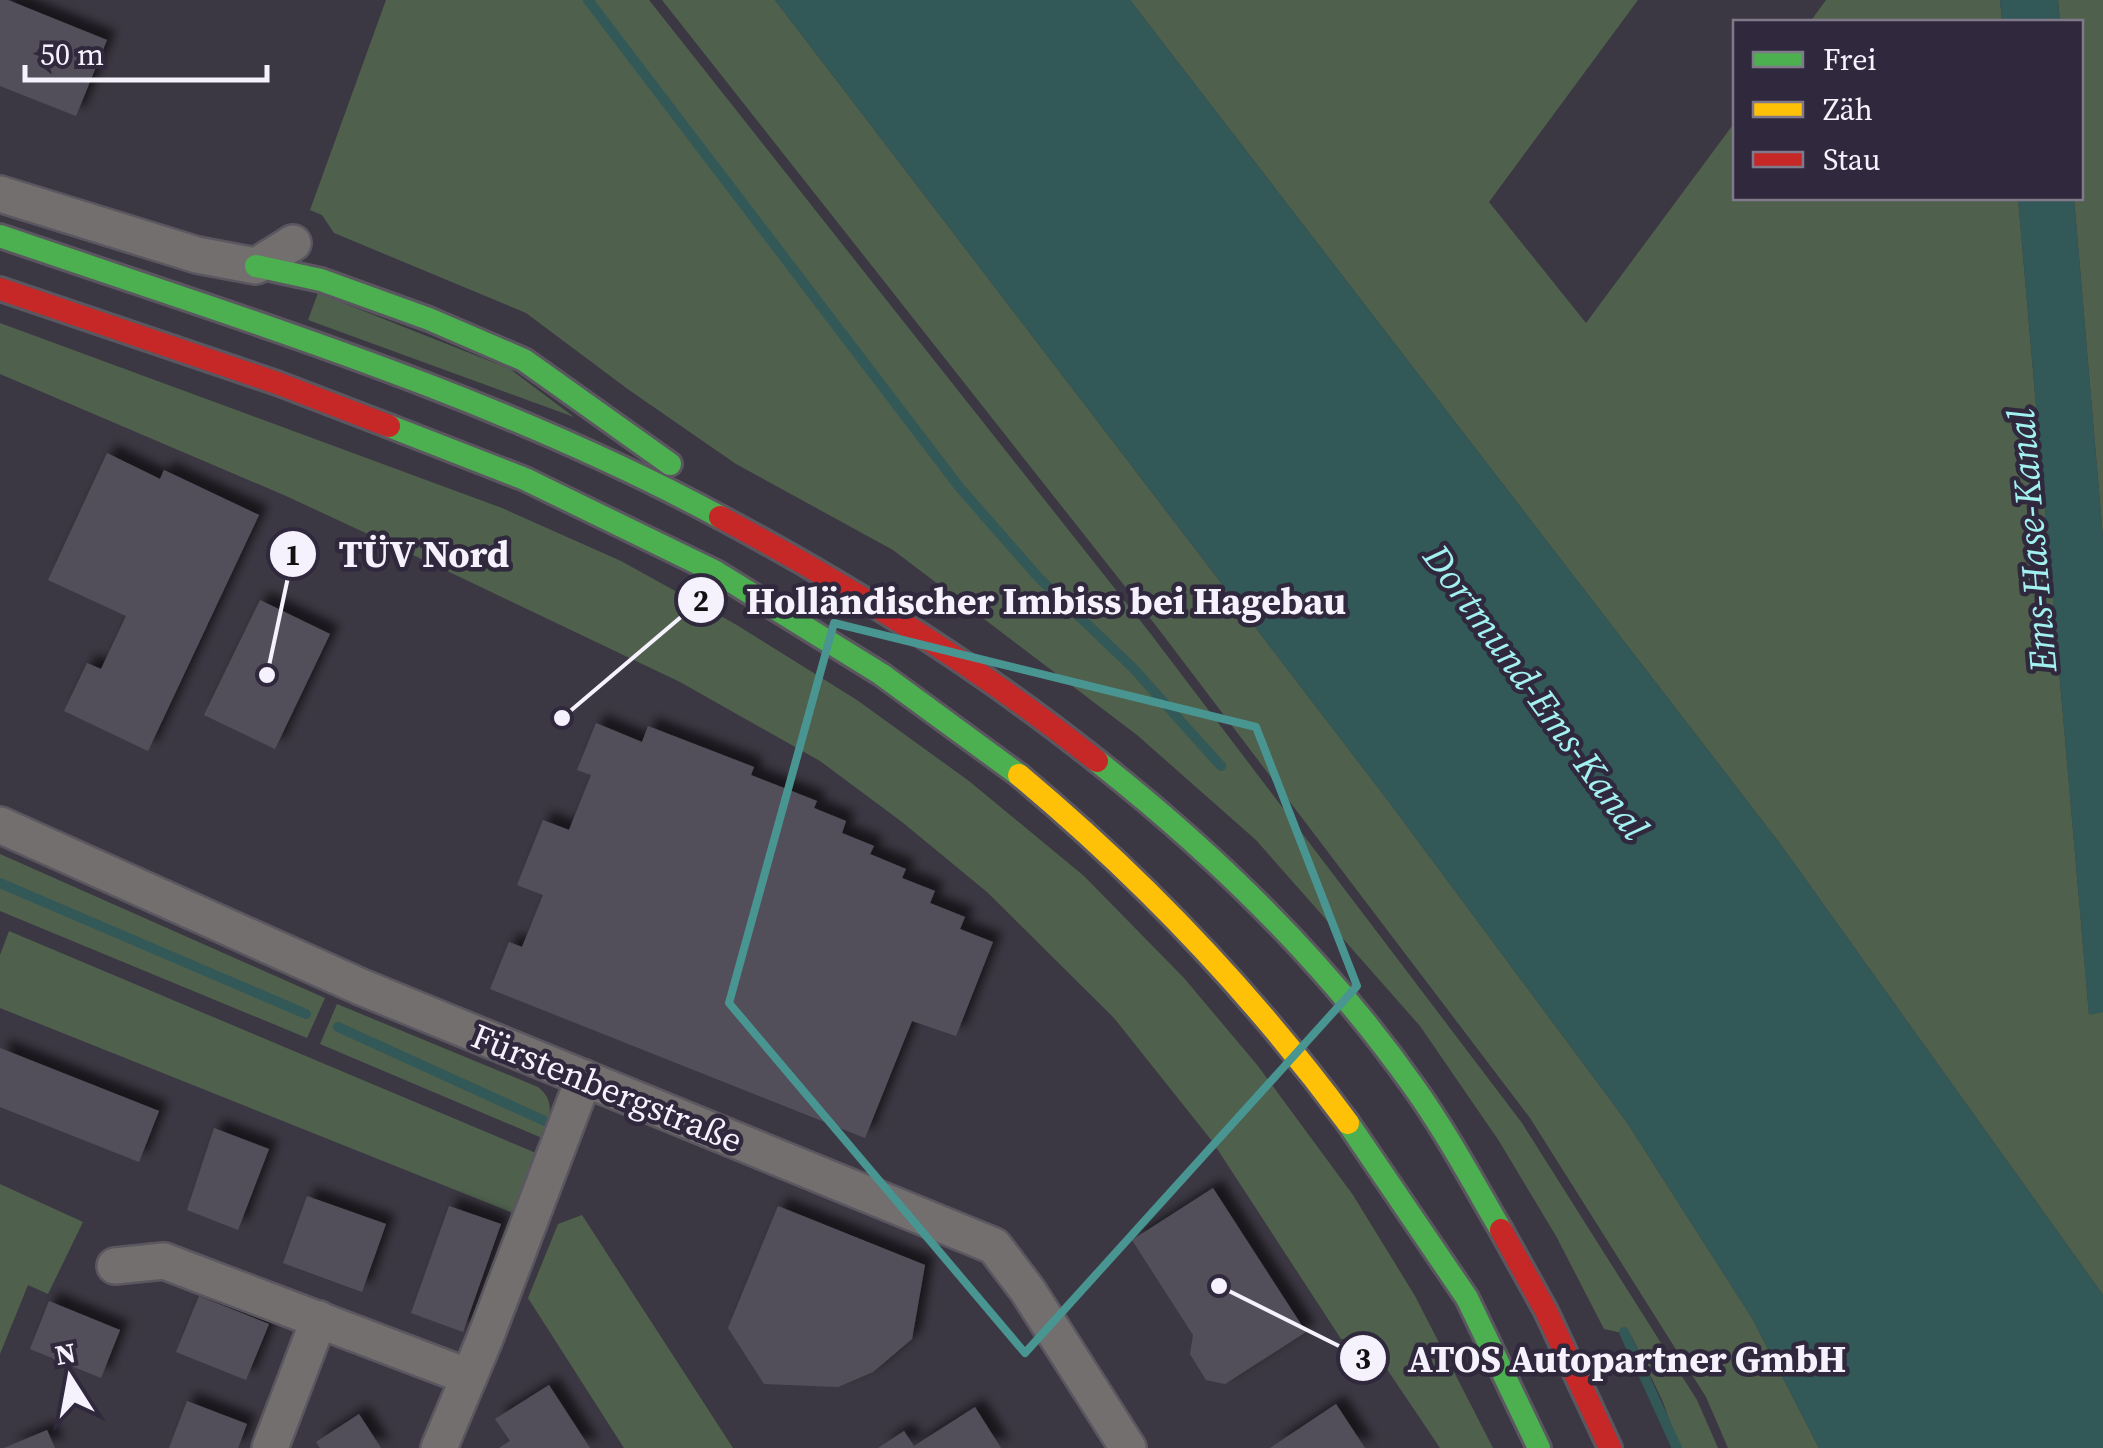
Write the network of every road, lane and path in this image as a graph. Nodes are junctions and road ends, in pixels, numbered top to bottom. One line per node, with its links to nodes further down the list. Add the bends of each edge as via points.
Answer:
1 (0, 194): 4 (street, via 197,255)
2 (0, 236): 8 (highway, via 314,344 581,450 842,582)
3 (293, 242): 4 (street)
4 (256, 266): 6 (highway, via 429,318 524,360 677,470)
5 (0, 289): 17 (highway, via 277,383 525,479 716,572 882,674 993,754 1098,841 1282,1038 1468,1298)
6 (830, 552)
7 (897, 590): 8 (highway)
8 (978, 669): 18 (highway, via 1143,798 1287,933 1411,1082 1524,1265)
9 (0, 825): 10 (street, Fürstenbergstraße, via 361,987)
10 (584, 1078): 13 (street); 16 (street, Fürstenbergstraße, via 994,1246)
11 (115, 1266): 12 (street, via 164,1260)
12 (319, 1319): 13 (street); 14 (street)
13 (468, 1377): 15 (street)
14 (270, 1448)
15 (439, 1448)
16 (1128, 1448)
17 (1539, 1448)
18 (1610, 1448)

